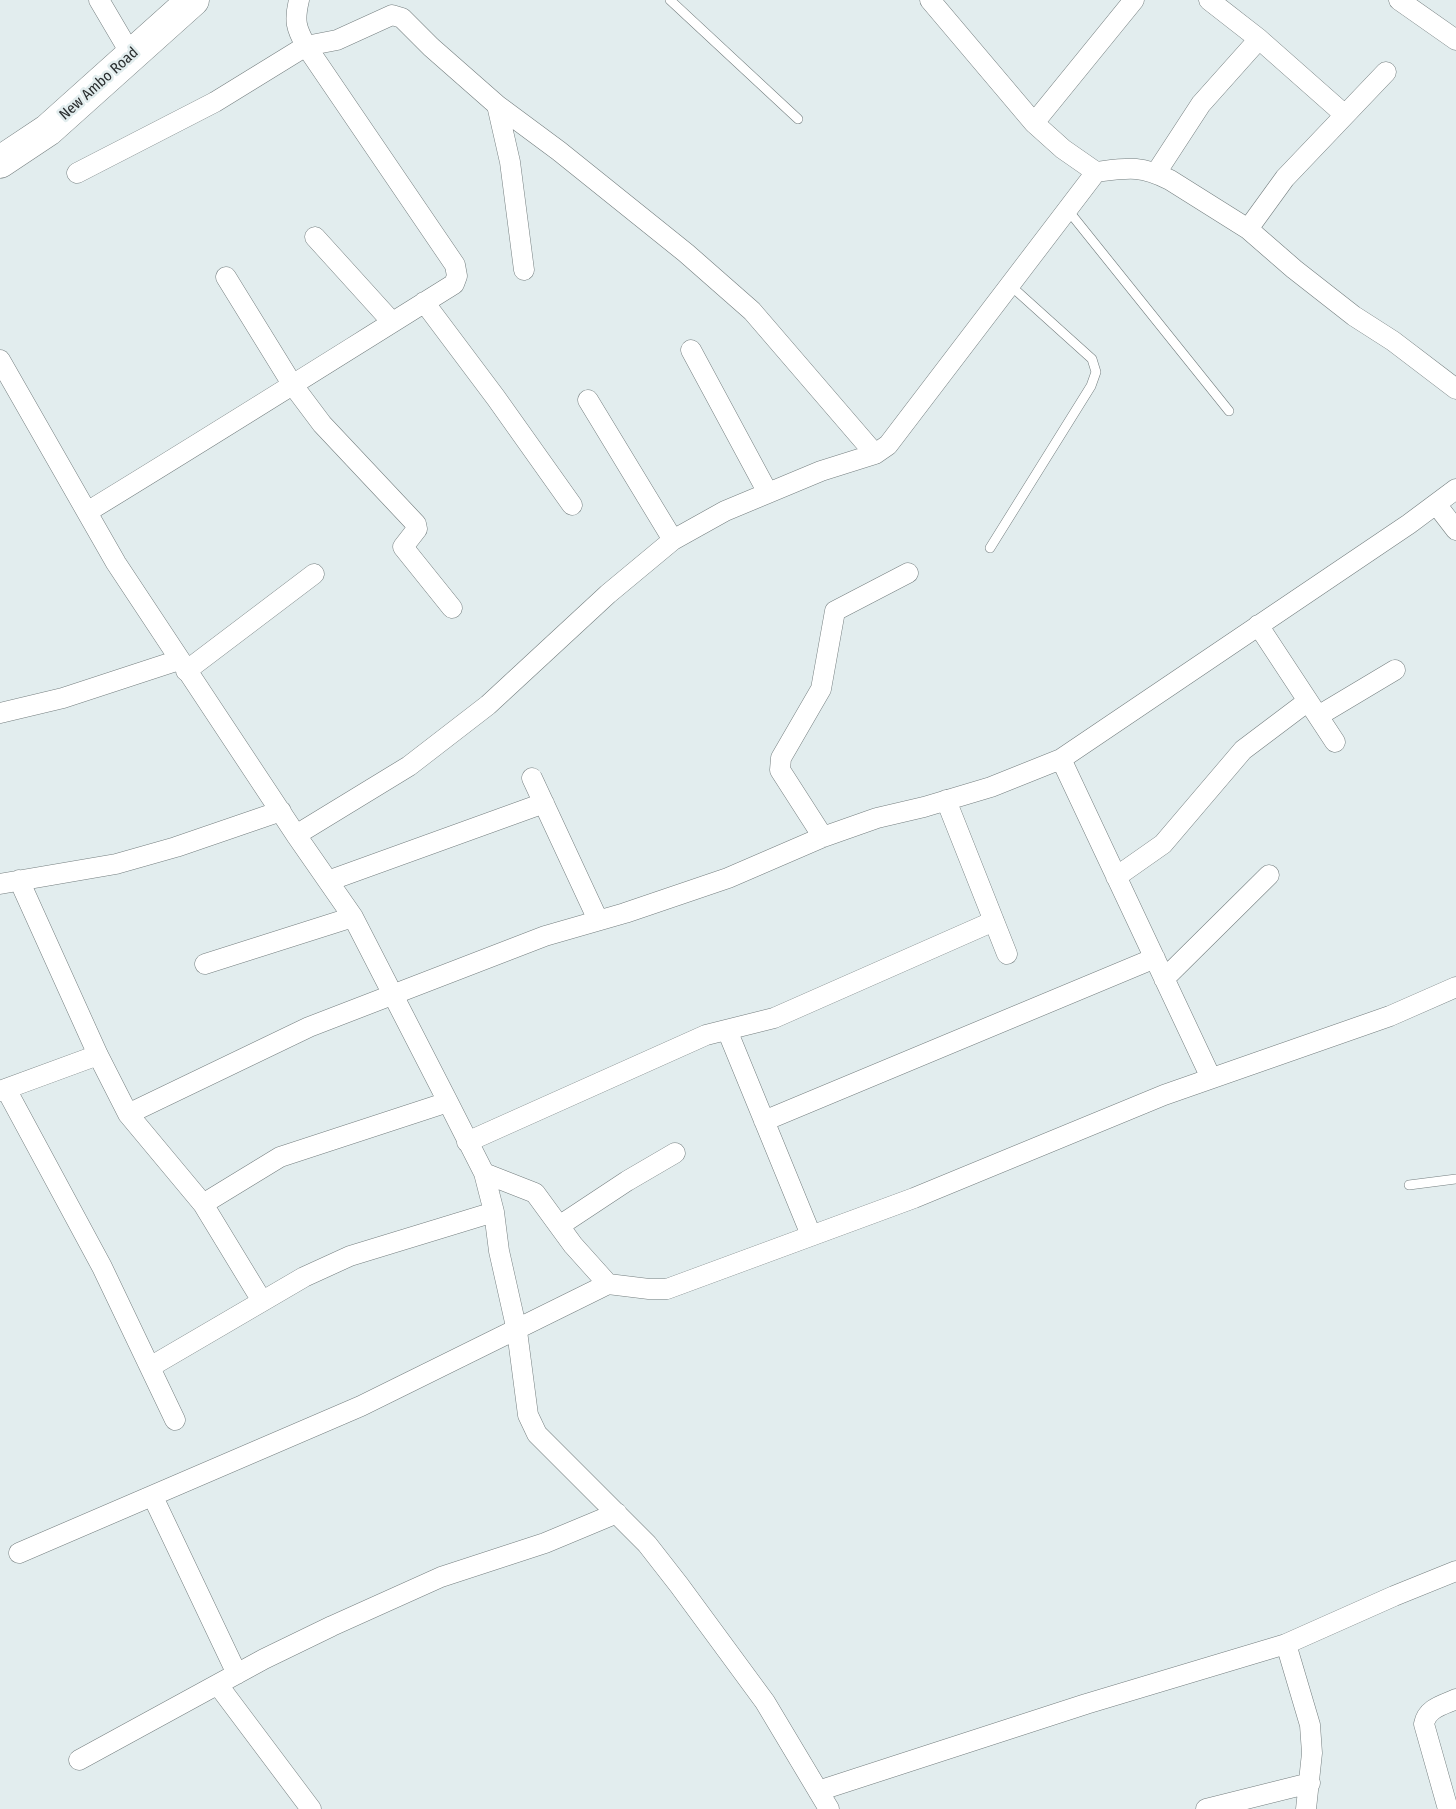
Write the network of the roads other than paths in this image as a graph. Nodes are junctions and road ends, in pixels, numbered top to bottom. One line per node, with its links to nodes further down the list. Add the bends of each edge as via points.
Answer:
1 (99, 0): 12 (street)
2 (193, 0): 12 (highway, New Ambo Road)
3 (299, 0): 11 (street, via 297,30)
4 (670, 0): 16 (lane)
5 (930, 0): 17 (street)
6 (1134, 0): 17 (street)
7 (1209, 0): 9 (street)
8 (1399, 0): 10 (street)
9 (1259, 39): 15 (street); 21 (street, via 1200,104)
10 (1456, 40)
11 (306, 46): 14 (street, via 337,40 392,15 402,18); 20 (street, via 215,102); 28 (street, via 455,265 454,284)
12 (132, 56): 18 (highway, New Ambo Road, via 48,130)
13 (1386, 72): 15 (street)
14 (497, 105): 25 (street, via 510,162); 36 (street, via 677,246 752,311)
15 (1345, 115): 23 (street, via 1285,178)
16 (798, 119)
17 (1034, 123): 19 (street)
18 (0, 162)
19 (1096, 172): 21 (street, via 1131,167); 22 (street)
20 (77, 173)
21 (1156, 173): 23 (street)
22 (1067, 209): 27 (street); 35 (lane)
23 (1248, 229): 33 (street, via 1354,316)
24 (315, 237): 29 (street)
25 (524, 270)
26 (226, 277): 32 (street)
27 (1011, 285): 36 (street, via 888,445); 44 (lane, via 1092,359 1096,372)
28 (424, 302): 29 (street); 40 (street)
29 (392, 322): 32 (street)
30 (691, 350): 38 (street)
31 (0, 360): 41 (street)
32 (292, 384): 41 (street); 47 (street, via 337,441 416,524 417,529 403,548)
33 (1456, 389)
34 (588, 400): 43 (street)
35 (1229, 411)
36 (875, 453): 38 (street)
37 (1456, 489): 39 (street)
38 (768, 493): 43 (street)
39 (1436, 504): 42 (street); 48 (street)
40 (572, 505)
41 (87, 512): 49 (street)
42 (1456, 530)
43 (673, 540): 59 (street, via 488,705 409,766)
44 (990, 548)
45 (908, 573): 60 (street, via 835,611 821,689 781,758 780,770)
46 (314, 574): 49 (street)
47 (452, 608)
48 (1258, 625): 51 (street); 54 (street)
49 (183, 666): 52 (street); 58 (street)
50 (1395, 670): 51 (street)
51 (1313, 709): 53 (street); 62 (street, via 1243,750 1163,844)
52 (0, 713)
53 (1335, 742)
54 (1061, 759): 56 (street); 62 (street)
55 (532, 778): 57 (street)
56 (946, 800): 60 (street); 68 (street)
57 (544, 803): 64 (street); 67 (street)
58 (281, 811): 59 (street); 63 (street, via 116,864)
59 (296, 835): 64 (street)
60 (824, 837): 67 (street, via 728,878)
61 (1269, 875): 72 (street)
62 (1116, 877): 70 (street)
63 (20, 880): 65 (street); 76 (street)
64 (328, 881): 66 (street)
65 (0, 884)
66 (353, 917): 71 (street); 74 (street)
67 (598, 920): 74 (street, via 545,936)
68 (994, 921): 69 (street); 75 (street, via 774,1018)
69 (1007, 954)
70 (1155, 958): 72 (street); 81 (street)
71 (205, 964)
72 (1164, 979): 77 (street)
73 (1456, 987): 77 (street, via 1390,1016)
74 (393, 995): 79 (street); 80 (street, via 309,1027)
75 (727, 1030): 81 (street); 82 (street, via 706,1035)
76 (98, 1055): 78 (street); 80 (street)
77 (1211, 1078): 90 (street, via 914,1198)
78 (3, 1090): 94 (street, via 102,1267)
79 (448, 1102): 82 (street); 87 (street, via 280,1157)
80 (128, 1114): 87 (street)
81 (764, 1121): 90 (street)
82 (467, 1142): 84 (street)
83 (675, 1153): 89 (street)
84 (484, 1173): 88 (street); 89 (street, via 532,1191)
85 (1456, 1179): 86 (lane)
86 (1409, 1185)
87 (203, 1203): 92 (street)
88 (494, 1212): 92 (street, via 350,1256); 93 (street)
89 (559, 1226): 91 (street)
90 (811, 1235): 91 (street, via 667,1289)
91 (608, 1284): 93 (street)
92 (262, 1301): 94 (street)
93 (517, 1331): 96 (street, via 362,1406); 97 (street, via 528,1414 537,1434)
94 (150, 1366): 95 (street)
95 (175, 1420)
96 (153, 1497): 98 (street); 101 (street)
97 (617, 1513): 101 (street, via 545,1543 441,1577); 106 (street, via 647,1544 765,1702)
98 (19, 1553)
99 (1456, 1571): 100 (street)
100 (1286, 1644): 105 (street, via 1310,1725); 106 (street, via 1086,1704)
101 (237, 1674): 102 (street)
102 (218, 1685): 104 (street); 107 (street)
103 (1456, 1699): 110 (street, via 1432,1710 1424,1724)
104 (79, 1760)
105 (1310, 1783): 108 (street); 109 (street)
106 (820, 1803)
107 (311, 1809)
108 (1206, 1809)
109 (1306, 1809)
110 (1448, 1809)

